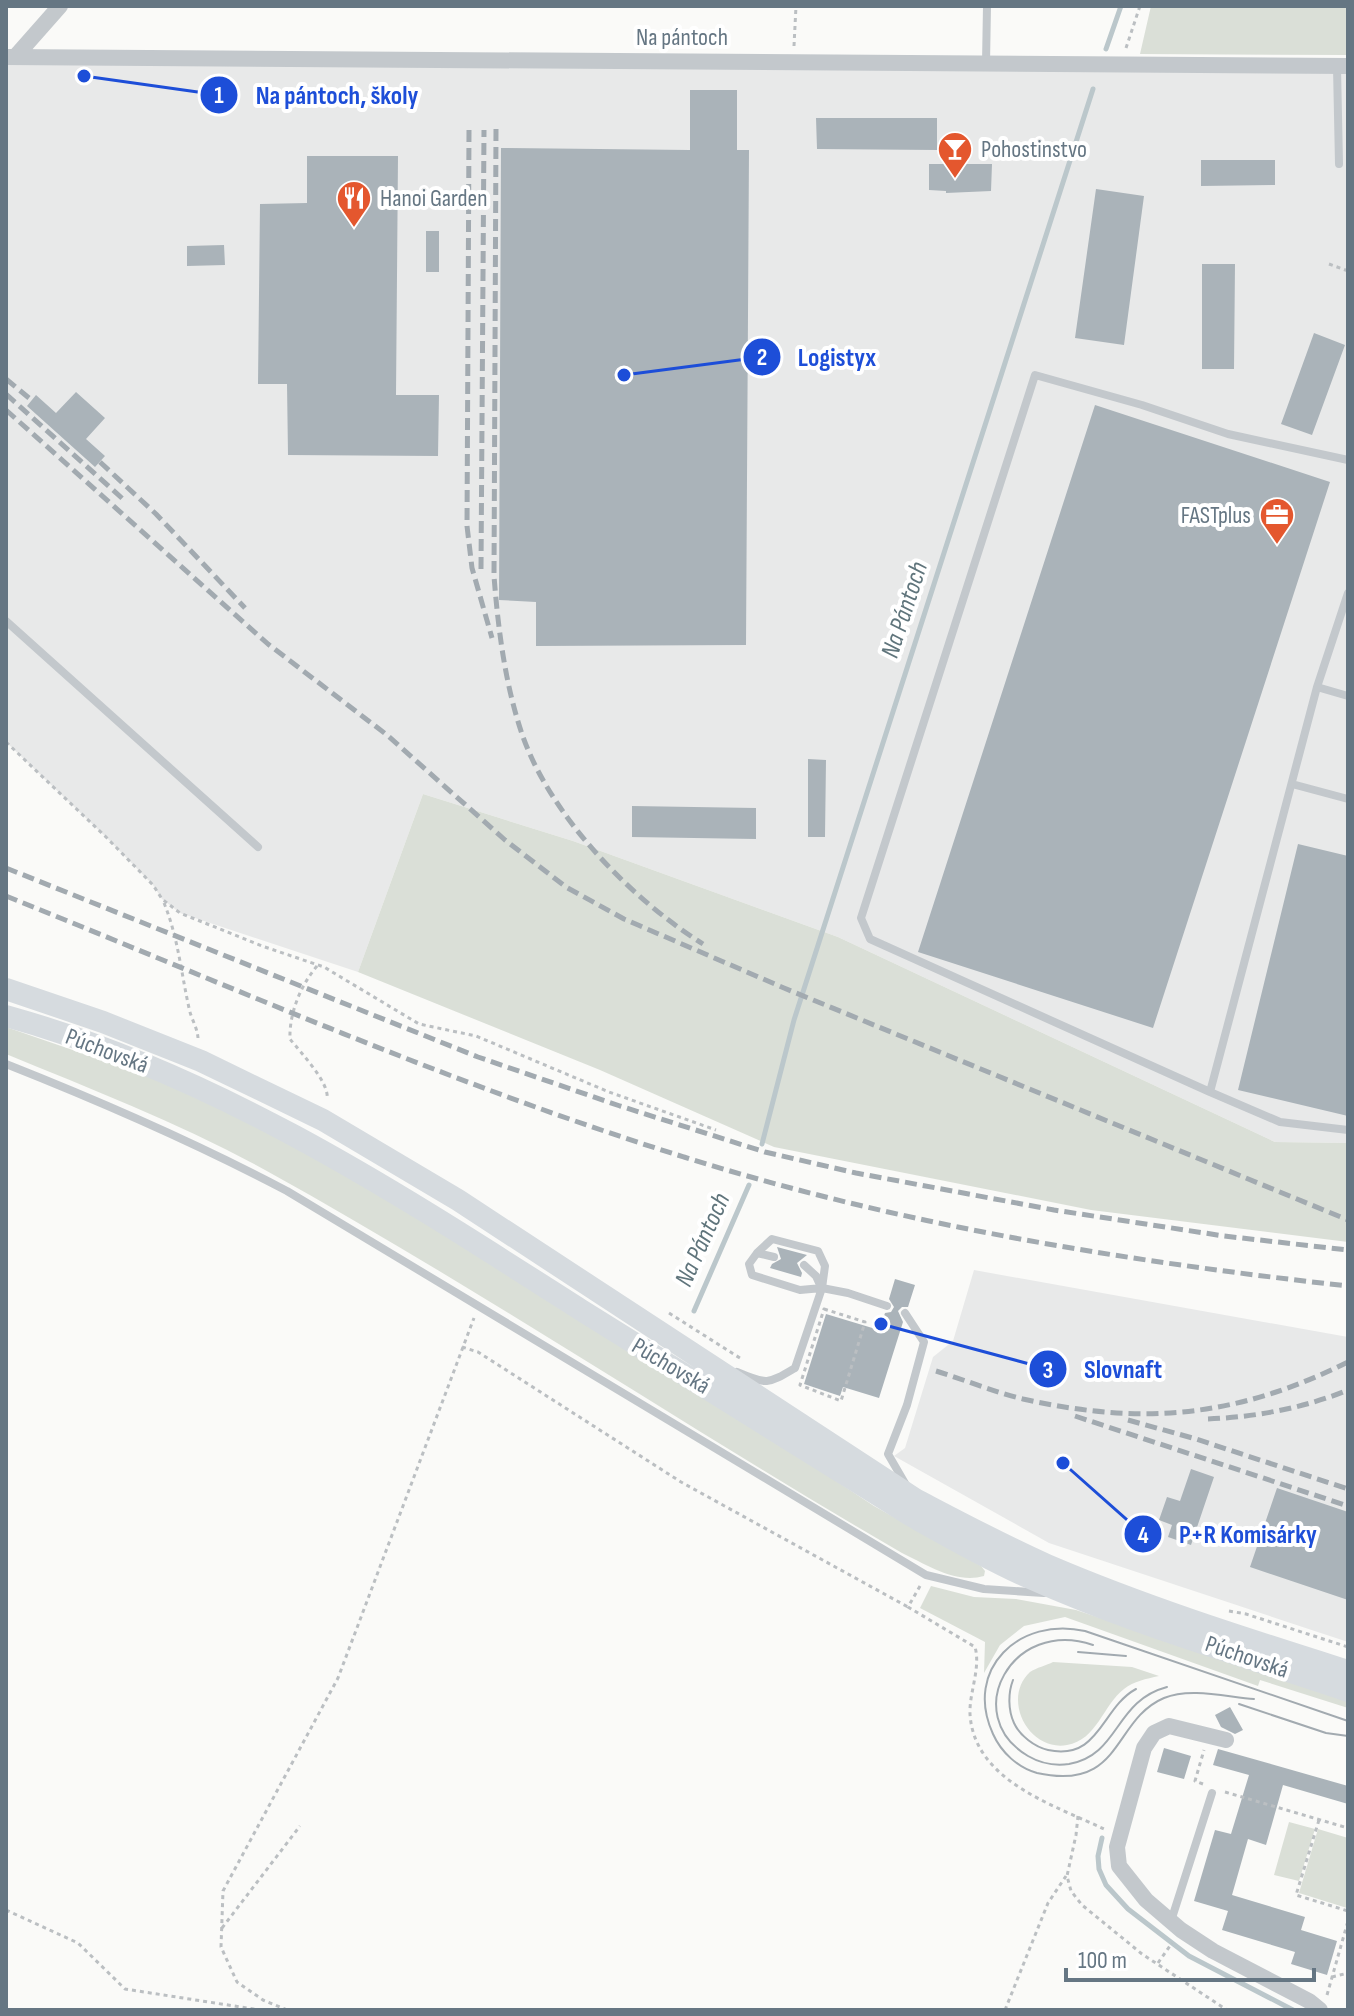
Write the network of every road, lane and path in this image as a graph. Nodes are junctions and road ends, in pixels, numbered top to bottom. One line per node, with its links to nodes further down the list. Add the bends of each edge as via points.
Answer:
1 (60, 6): 5 (street, Na pántoch)
2 (796, 6): 6 (path)
3 (987, 6): 8 (lane)
4 (1140, 6): 7 (path, via 1126,48)
5 (11, 57): 6 (street, Na pántoch)
6 (793, 61): 8 (street, Na pántoch)
7 (1130, 63): 8 (street, Na pántoch); 9 (street, Na pántoch)
8 (986, 64)
9 (1343, 66): 10 (lane)
10 (1339, 164)
11 (1329, 264): 12 (path)
12 (1348, 271)
13 (1348, 460): 28 (lane, via 1228,434 1035,375 861,918 870,939)
14 (1348, 593): 16 (lane)
15 (6, 621): 21 (lane)
16 (1317, 687): 17 (lane); 19 (lane)
17 (1348, 696)
18 (6, 742): 22 (path)
19 (1292, 784): 20 (lane); 28 (lane)
20 (1348, 799)
21 (258, 847)
22 (162, 899): 23 (path, via 180,913); 26 (path, via 174,927)
23 (318, 965): 29 (path, via 299,995 290,1039 323,1082); 30 (path, via 419,1024 476,1036)
24 (6, 989): 39 (main road, Púchovská, via 201,1061 335,1127)
25 (6, 1016): 44 (main road, Púchovská, via 177,1078 285,1129 401,1195 910,1515)
26 (198, 1040)
27 (6, 1064): 37 (lane, via 222,1157)
28 (1210, 1092): 31 (lane, via 1280,1122)
29 (326, 1103)
30 (716, 1130)
31 (1348, 1130)
32 (757, 1253): 33 (lane); 35 (lane, via 749,1264 752,1275 800,1290); 35 (lane, via 772,1239 818,1251 825,1266)
33 (774, 1257)
34 (804, 1265): 35 (lane)
35 (822, 1288): 36 (lane); 39 (lane, via 795,1368 772,1382 757,1381)
36 (887, 1306)
37 (479, 1307): 40 (path); 43 (lane)
38 (905, 1313): 42 (lane, via 924,1342 888,1454)
39 (648, 1323): 42 (main road, Púchovská)
40 (462, 1347): 45 (path, via 478,1352 681,1482); 64 (path, via 338,1678 223,1891)
41 (800, 1385): 41 (path, via 824,1309 865,1322 841,1401)
42 (915, 1499): 48 (main road, Púchovská, via 1096,1585)
43 (926, 1575): 44 (lane, via 984,1589); 45 (path)
44 (1069, 1595): 49 (main road, Púchovská)
45 (908, 1607): 54 (path, via 975,1647 971,1725 988,1760 1012,1782)
46 (1221, 1610): 47 (path)
47 (1348, 1647)
48 (1348, 1671)
49 (1348, 1691)
50 (1226, 1740): 58 (street, via 1169,1726 1154,1733 1144,1748)
51 (1204, 1749): 52 (path)
52 (1196, 1777)
53 (1217, 1792): 55 (path); 63 (lane)
54 (1078, 1816): 58 (path); 59 (path)
55 (1319, 1820): 57 (path); 61 (path, via 1296,1895)
56 (300, 1826): 64 (path)
57 (1348, 1828)
58 (1120, 1837): 63 (street, via 1117,1857 1124,1875)
59 (1067, 1876): 65 (path, via 1082,1905); 71 (path, via 1042,1914)
60 (6, 1910): 69 (path, via 78,1943 125,1989)
61 (1348, 1911)
62 (1348, 1921): 67 (path)
63 (1176, 1926): 65 (path); 73 (street)
64 (222, 1928): 70 (path, via 221,1947 237,1982)
65 (1158, 1963): 72 (path)
66 (1348, 1973): 67 (path)
67 (1332, 1977): 68 (path, via 1326,1998)
68 (1317, 1991)
69 (260, 2010)
70 (287, 2010)
71 (1005, 2010)
72 (1227, 2010)
73 (1320, 2010)

